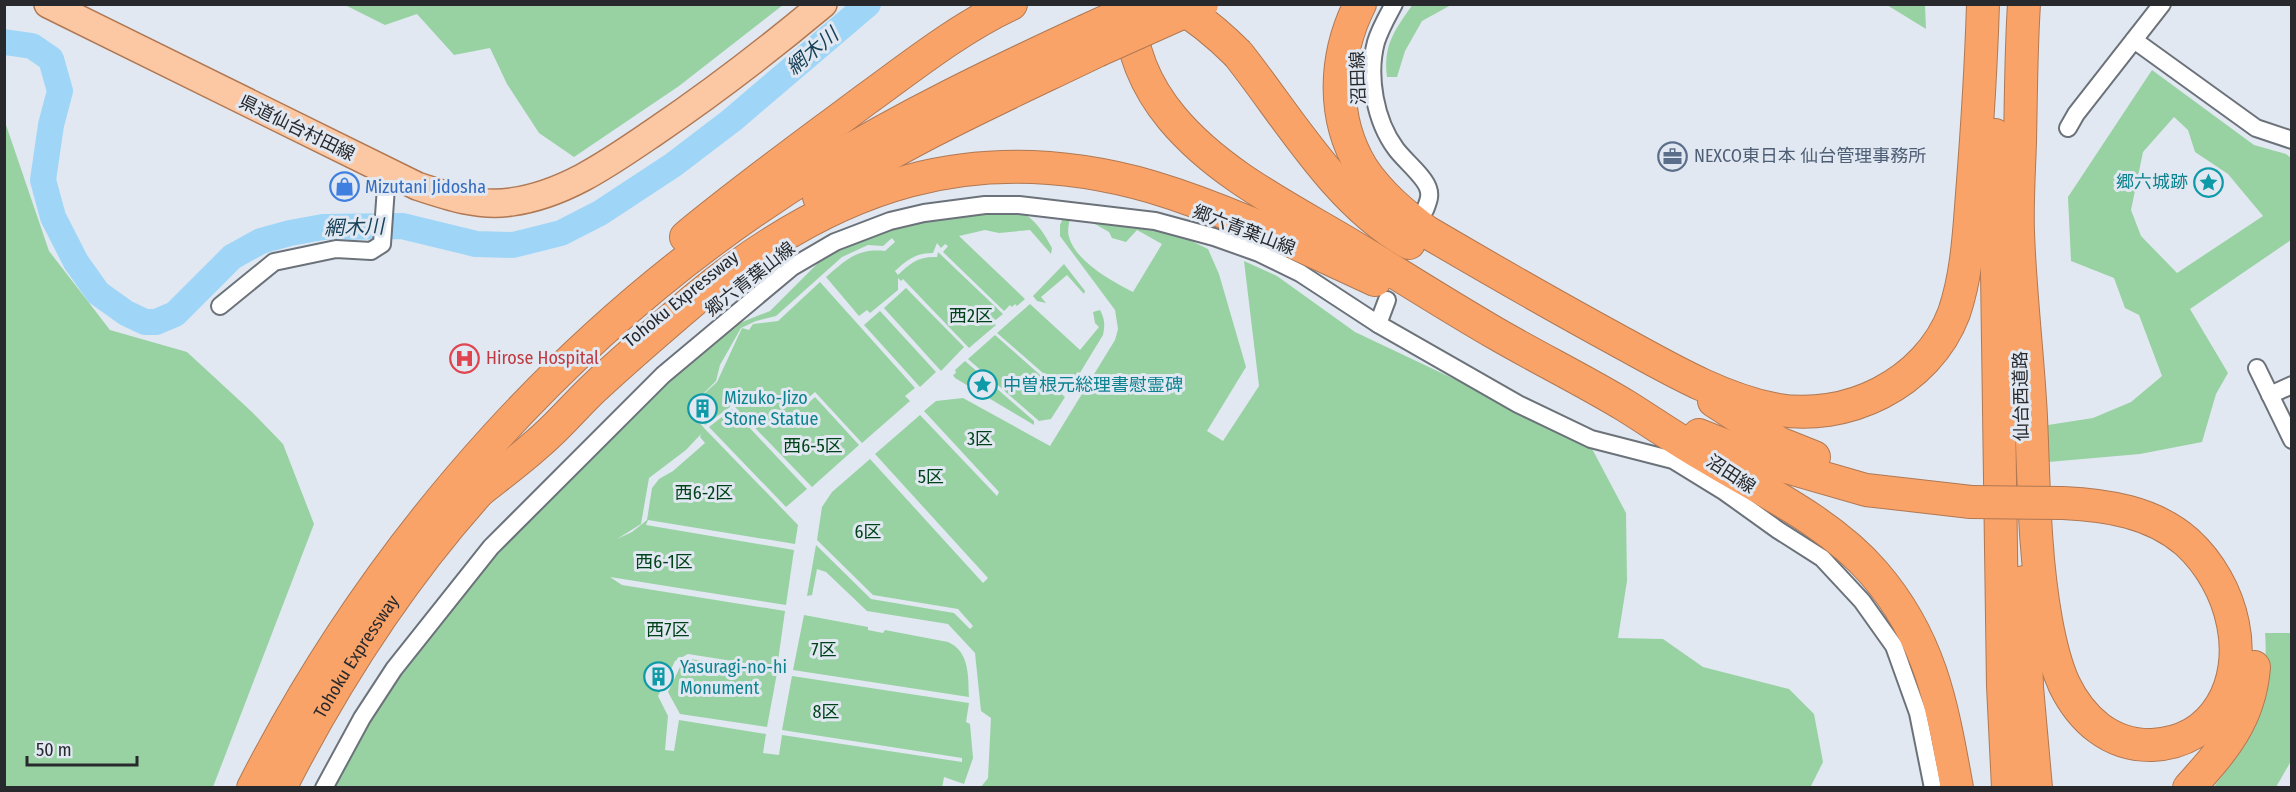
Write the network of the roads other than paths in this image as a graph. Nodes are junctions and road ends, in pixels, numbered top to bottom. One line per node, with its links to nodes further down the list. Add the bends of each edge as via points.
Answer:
1 (48, 4): 19 (main road, 県道仙台村田線)
2 (823, 4): 19 (main road, 県道仙台村田線, via 681,114 588,175 559,189 508,203 482,202 450,198)
3 (1011, 4): 32 (highway, via 927,54 748,187 680,243 595,325)
4 (1129, 4): 26 (highway, via 1137,61 1153,93 1194,141 1260,190)
5 (1144, 4): 16 (highway, Tohoku Expressway, bridge)
6 (1175, 4): 22 (highway, bridge, via 1198,17 1238,54 1324,167 1376,218 1402,239 1432,255)
7 (1202, 4): 16 (highway, Tohoku Expressway, bridge)
8 (1360, 4): 22 (highway, via 1343,48 1340,77 1341,108 1362,167 1380,191 1411,220)
9 (1394, 4): 20 (street, 沼田線, via 1376,44 1373,65 1377,110 1394,147 1424,179 1430,197)
10 (1983, 4): 27 (highway, via 1975,154 1962,284 1953,314 1934,349 1888,389 1847,407 1824,411 1775,409 1750,403)
11 (1991, 4): 42 (highway, 仙台西道路)
12 (2014, 4): 21 (highway, 仙台西道路)
13 (2024, 4): 21 (highway)
14 (2162, 4): 15 (street)
15 (2134, 40): 17 (street); 18 (street, via 2256,128)
16 (1091, 41): 32 (highway, Tohoku Expressway, via 950,95 884,130 794,186 699,250 571,362); 34 (highway, Tohoku Expressway, via 831,189 712,271 586,380)
17 (2068, 128)
18 (2292, 140)
19 (387, 173): 24 (street, via 382,244 371,251 336,249 274,262)
20 (1425, 210)
21 (2018, 231): 36 (highway, via 2039,567 2055,661 2083,715 2097,728 2134,744 2171,742 2190,735 2218,712 2234,672 2233,623 2217,579 2186,541 2165,527 2143,516); 43 (highway, 仙台西道路, via 2024,611)
22 (1521, 287): 27 (highway)
23 (1387, 300): 25 (street)
24 (220, 306)
25 (1378, 324): 39 (street, 郷六青葉山線, via 1300,273 1259,253 1155,221 1019,205 985,205 890,221 835,242 792,267 663,375 491,547 394,669); 40 (street, 沼田線, via 1518,404 1591,439 1673,460 1822,558 1862,601 1894,646 1918,713)
26 (1494, 333): 31 (highway); 34 (highway, via 1250,223 1154,188 1063,168 965,169 919,177 874,191 832,209 768,247 697,298 594,388 537,445)
27 (1654, 360): 35 (highway, via 1752,427 1801,453)
28 (2257, 368): 30 (street)
29 (2292, 385): 30 (street)
30 (2270, 395): 33 (street)
31 (1625, 406): 35 (highway, via 1762,460 1866,490); 41 (highway, via 1818,526 1872,570 1908,621 1931,672)
32 (512, 420): 37 (highway, Tohoku Expressway, via 418,528 364,601 321,666)
33 (2292, 440)
34 (479, 491): 38 (highway, Tohoku Expressway, via 379,620)
35 (1971, 493): 36 (highway)
36 (2063, 493): 44 (highway, via 2113,489 2163,503 2203,532 2236,576 2253,635 2253,675 2248,698 2228,744)
37 (253, 788)
38 (280, 788)
39 (324, 788)
40 (1933, 788)
41 (1957, 788)
42 (2008, 788)
43 (2036, 788)
44 (2189, 788)

